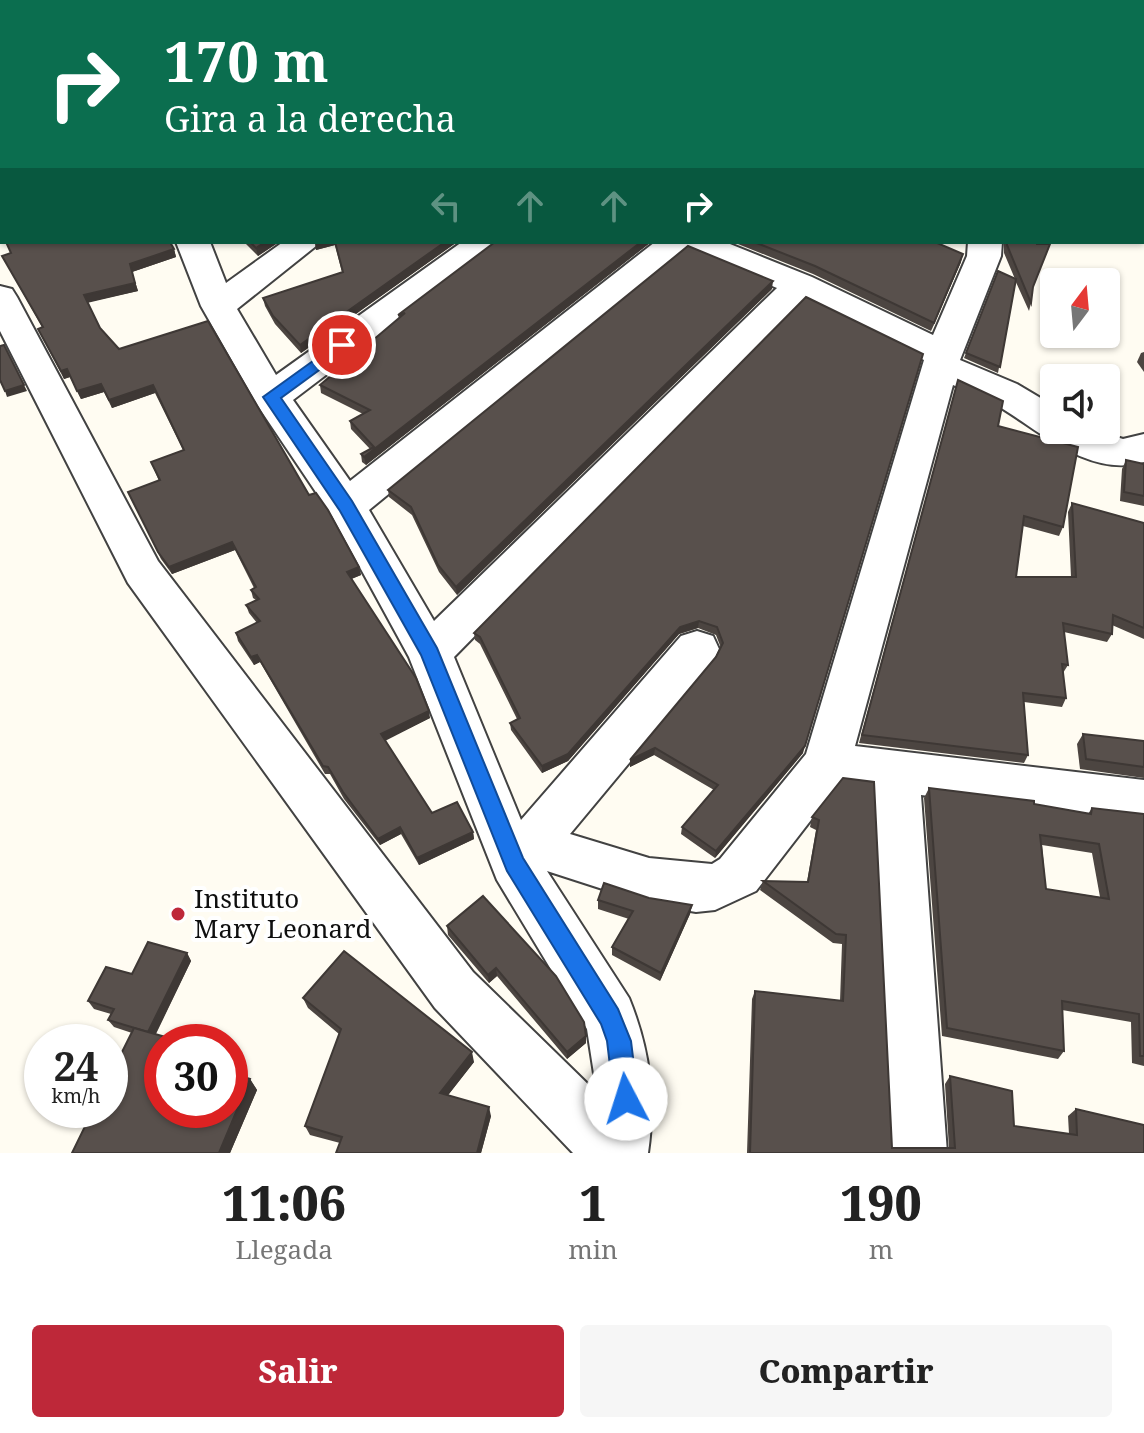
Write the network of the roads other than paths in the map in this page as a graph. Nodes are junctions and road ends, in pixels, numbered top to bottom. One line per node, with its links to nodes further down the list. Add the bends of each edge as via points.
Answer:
1 (194, 244): 9 (street)
2 (301, 244): 9 (street)
3 (481, 244): 11 (street)
4 (674, 244): 15 (street)
5 (701, 244): 7 (street)
6 (975, 247): 10 (street)
7 (800, 285): 10 (street); 17 (street)
8 (0, 297): 22 (street, via 143,572 454,990 579,1115)
9 (218, 306): 11 (street)
10 (944, 353): 12 (street); 18 (street)
11 (271, 397): 15 (street)
12 (1040, 415)
13 (1086, 444): 14 (street)
14 (1141, 459)
15 (346, 506): 17 (street)
16 (697, 649): 21 (street)
17 (430, 653): 21 (street)
18 (827, 763): 19 (street); 21 (street, via 738,875 717,887 690,888)
19 (896, 772): 20 (street); 24 (street)
20 (1144, 801)
21 (523, 854): 23 (street, via 619,1041 626,1079)
22 (609, 1153)
23 (619, 1153)
24 (918, 1153)

